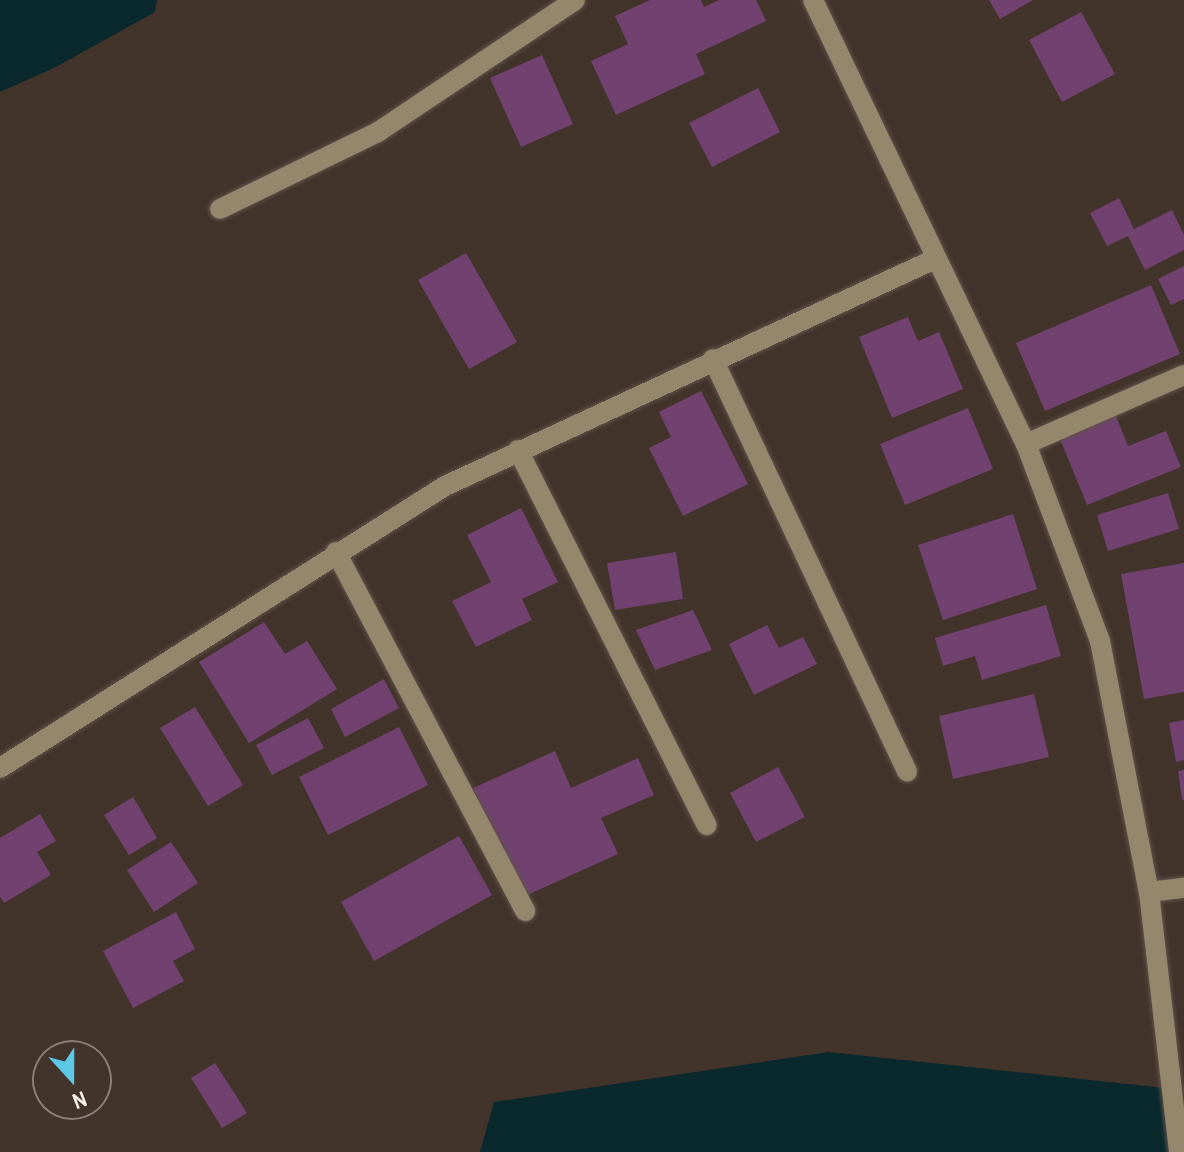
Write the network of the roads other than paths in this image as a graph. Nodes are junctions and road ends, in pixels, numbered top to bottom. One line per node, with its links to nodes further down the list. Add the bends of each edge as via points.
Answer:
1 (575, 0): 3 (street, via 378,132)
2 (813, 0): 4 (street)
3 (220, 209)
4 (935, 259): 5 (street); 7 (street)
5 (713, 359): 8 (street); 11 (street)
6 (1184, 375): 7 (street)
7 (1026, 444): 14 (street, via 1100,641)
8 (518, 450): 9 (street, via 445,486); 12 (street)
9 (336, 552): 10 (street); 15 (street)
10 (0, 768)
11 (907, 772)
12 (707, 825)
13 (1184, 888): 14 (street)
14 (1149, 892): 16 (street)
15 (525, 911)
16 (1179, 1152)

